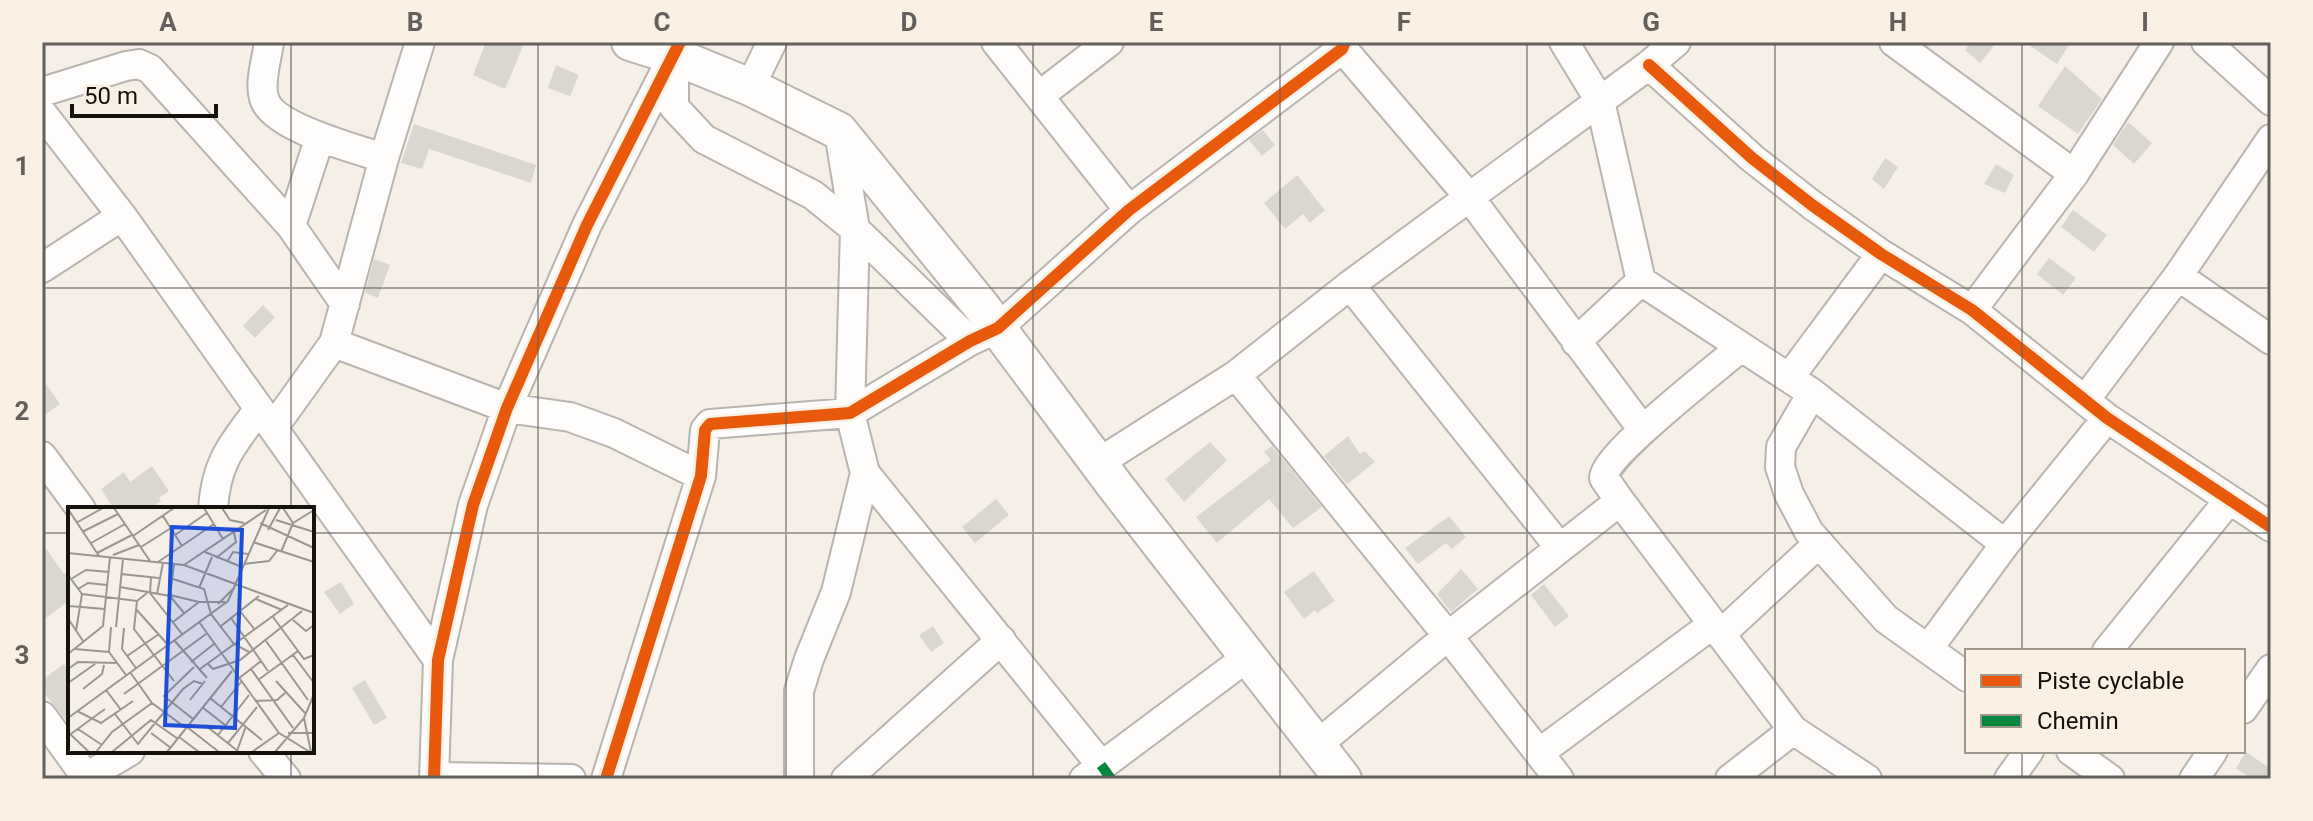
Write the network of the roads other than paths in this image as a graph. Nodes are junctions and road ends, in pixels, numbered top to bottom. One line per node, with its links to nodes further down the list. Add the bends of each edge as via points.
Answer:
1 (269, 42): 22 (street, via 264,102 273,115)
2 (420, 42): 24 (street)
3 (630, 42): 13 (main road)
4 (772, 42): 15 (street)
5 (996, 42): 17 (street)
6 (1109, 42): 17 (street)
7 (1564, 42): 18 (street)
8 (1676, 42): 14 (street)
9 (1894, 42): 25 (street)
10 (2159, 42): 25 (street)
11 (2206, 42): 19 (street)
12 (1341, 44): 26 (street); 27 (street)
13 (677, 49): 15 (main road); 30 (street, via 674,107 704,139 813,195); 46 (street, via 587,225)
14 (1649, 65): 18 (street); 31 (street, via 1752,158)
15 (750, 87): 21 (main road)
16 (42, 92): 29 (street, via 126,66 150,69)
17 (1039, 96): 27 (street)
18 (1600, 101): 26 (street); 34 (street)
19 (2271, 101)
20 (42, 113): 28 (street)
21 (839, 131): 30 (street); 38 (main road)
22 (320, 137): 24 (street); 29 (street)
23 (2271, 139): 33 (street)
24 (384, 158): 36 (street)
25 (2074, 174): 37 (street)
26 (1470, 198): 35 (street); 40 (street)
27 (1129, 210): 38 (street)
28 (122, 216): 32 (street); 49 (street)
29 (291, 226): 36 (street)
30 (855, 229): 38 (street); 47 (street)
31 (1881, 254): 37 (street); 44 (street)
32 (42, 268)
33 (2178, 276): 39 (street); 45 (street)
34 (1641, 281): 40 (street); 42 (street)
35 (1350, 285): 43 (street); 62 (street)
36 (345, 304): 41 (street)
37 (1972, 310): 45 (street)
38 (984, 334): 47 (street); 52 (main road)
39 (2271, 340)
40 (1576, 342): 50 (street)
41 (334, 343): 46 (street); 49 (street)
42 (1740, 348): 44 (street); 50 (street)
43 (1236, 375): 52 (street); 64 (street)
44 (1800, 386): 60 (street, via 1780,467 1789,494); 61 (street)
45 (2085, 400): 48 (street)
46 (507, 408): 54 (street, via 570,417); 69 (street, via 473,505)
47 (850, 413): 53 (street); 54 (street, via 710,424)
48 (2107, 418): 55 (street); 61 (street)
49 (266, 419): 58 (street, via 223,458); 69 (street)
50 (1643, 430): 56 (street, via 1603,473)
51 (42, 456): 57 (street)
52 (1098, 463): 68 (main road)
53 (865, 473): 65 (street); 88 (street, via 836,592 799,691)
54 (701, 476): 87 (street)
55 (2229, 500): 59 (street); 67 (street)
56 (1620, 501): 62 (street); 63 (street)
57 (80, 507)
58 (213, 507)
59 (2271, 527)
60 (1819, 543): 63 (street); 66 (street, via 1886,619)
61 (2005, 544): 66 (street)
62 (1560, 548): 64 (street)
63 (1717, 629): 74 (street); 78 (street)
64 (1448, 636): 75 (street); 78 (street)
65 (1001, 640): 82 (street); 89 (street)
66 (1928, 649): 71 (street)
67 (2109, 649)
68 (1246, 658): 75 (main road); 82 (street)
69 (438, 660): 84 (street)
70 (2271, 669): 72 (street)
71 (1965, 676)
72 (2245, 706)
73 (42, 716): 83 (street)
74 (1793, 730): 92 (street); 93 (street)
75 (1317, 745): 90 (main road)
76 (127, 753): 83 (street)
77 (265, 753): 85 (street)
78 (1539, 753): 91 (street)
79 (2028, 753): 94 (street)
80 (2074, 753): 95 (street)
81 (2212, 753): 96 (street)
82 (1093, 772)
83 (85, 778)
84 (434, 778): 86 (street)
85 (286, 779)
86 (571, 779)
87 (606, 779)
88 (799, 779)
89 (846, 779)
90 (1343, 779)
91 (1559, 779)
92 (1730, 779)
93 (1867, 779)
94 (2009, 779)
95 (2110, 779)
96 (2194, 779)

